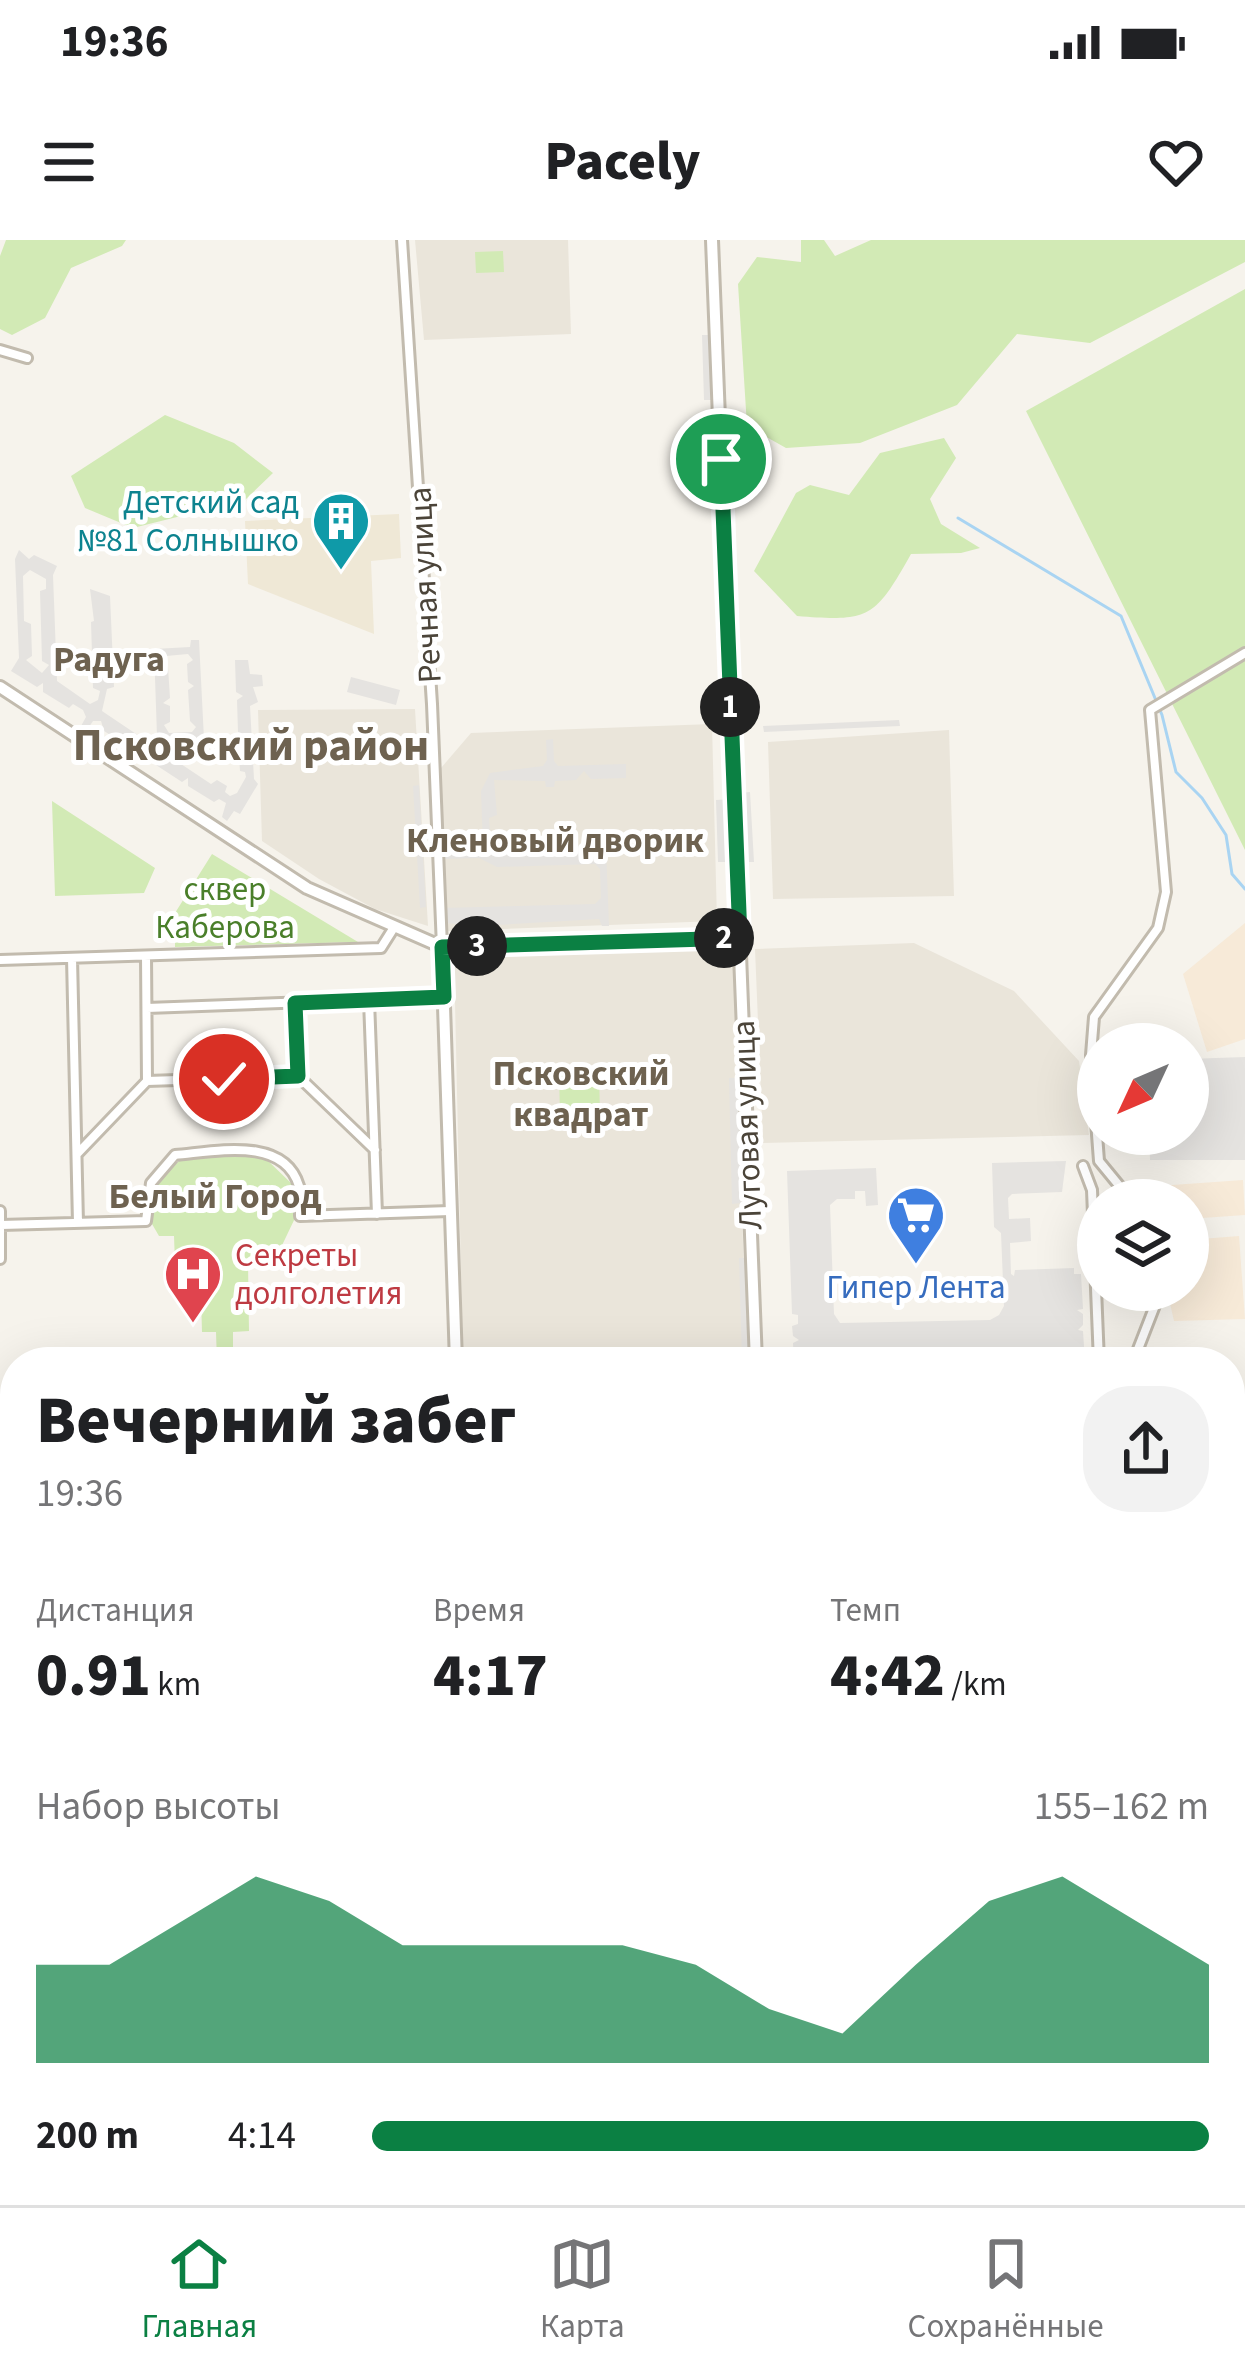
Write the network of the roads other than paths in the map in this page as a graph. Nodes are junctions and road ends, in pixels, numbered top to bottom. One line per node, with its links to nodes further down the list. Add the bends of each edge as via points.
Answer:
1 (402, 240): 9 (street, Речная улица)
2 (712, 240): 8 (street, Луговая улица)
3 (0, 350): 4 (street)
4 (28, 358)
5 (1245, 653): 22 (street, via 1150,710 1166,892 1158,928 1094,1017 1091,1055 1099,1161)
6 (0, 687): 7 (street, via 307,889)
7 (393, 928): 9 (street); 10 (street, via 381,948)
8 (740, 938): 9 (street); 31 (street, Луговая улица)
9 (442, 947): 13 (street, Речная улица)
10 (146, 956): 11 (street); 16 (street)
11 (72, 958): 12 (street); 20 (street)
12 (0, 960)
13 (444, 997): 14 (street); 24 (street, Речная улица)
14 (369, 1000): 15 (street); 19 (street)
15 (295, 1003): 16 (street); 17 (street)
16 (147, 1008): 18 (street)
17 (298, 1076): 18 (street); 19 (street)
18 (147, 1081): 20 (street)
19 (374, 1150): 25 (street)
20 (77, 1154): 26 (street)
21 (1083, 1166): 32 (street, via 1092,1190)
22 (1114, 1179)
23 (0, 1210): 27 (street)
24 (450, 1211): 25 (street); 30 (street, Речная улица)
25 (377, 1214): 26 (street, via 300,1216 299,1184 285,1165 262,1151 225,1152 175,1155 151,1183 146,1221)
26 (78, 1223): 27 (street)
27 (1, 1225): 28 (street)
28 (0, 1259)
29 (1153, 1311): 33 (street)
30 (455, 1347)
31 (755, 1347)
32 (1099, 1347)
33 (1139, 1347)
34 (0, 1424): 35 (street)
35 (0, 1463)

